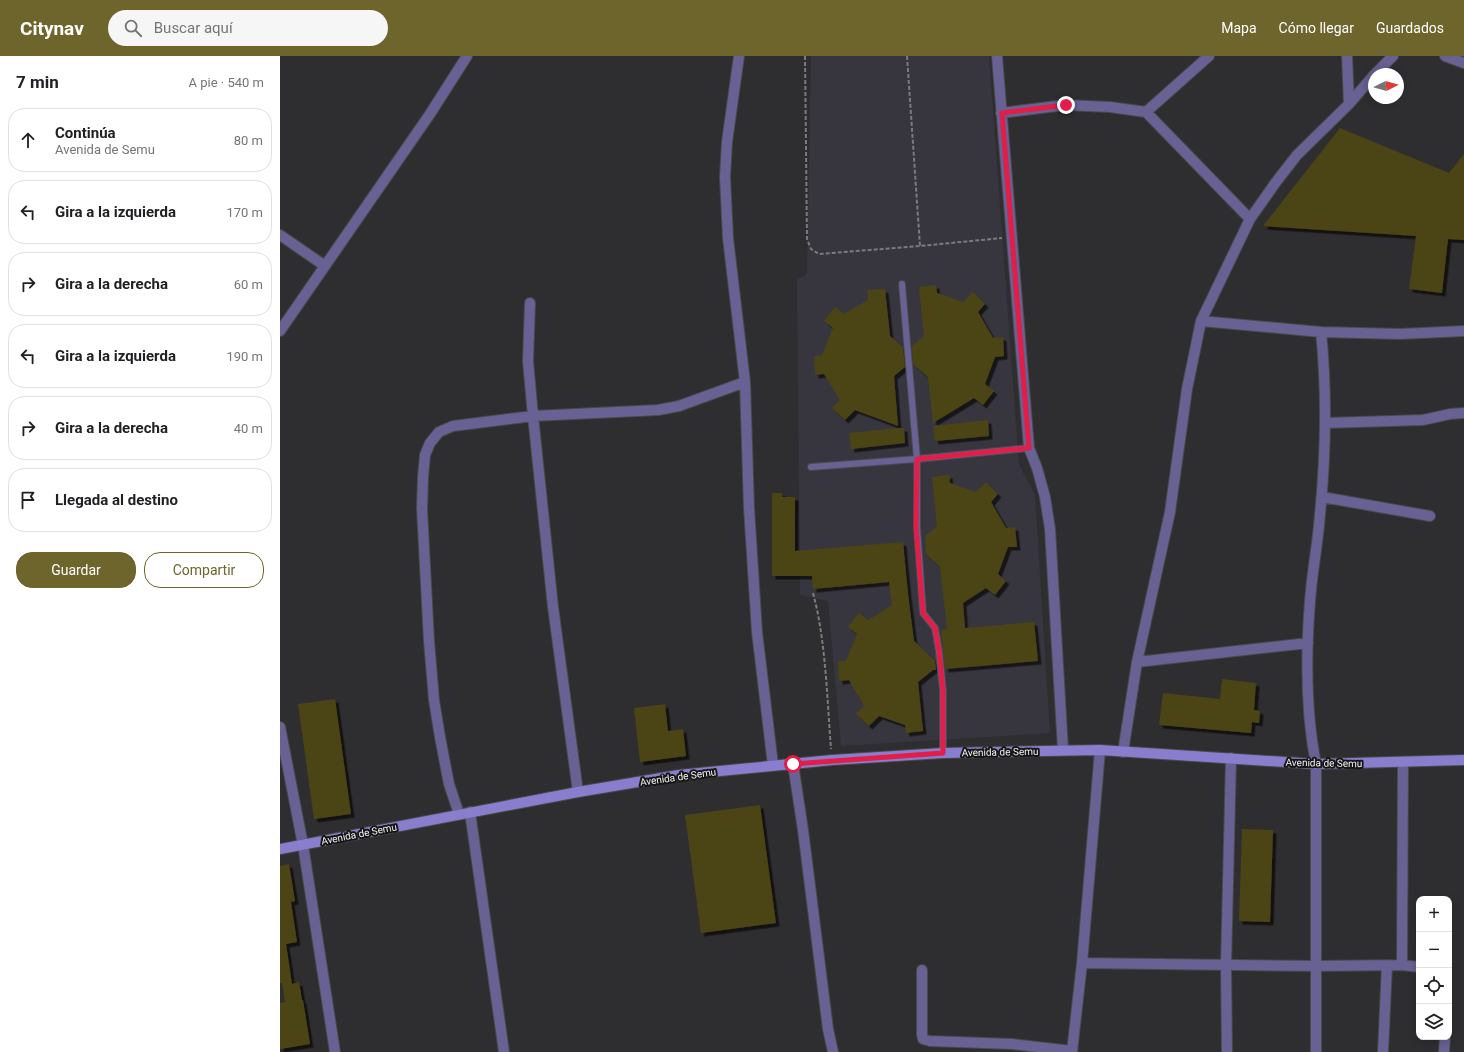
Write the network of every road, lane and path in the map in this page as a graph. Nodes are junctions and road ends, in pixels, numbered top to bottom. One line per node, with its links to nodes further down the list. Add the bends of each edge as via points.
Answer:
1 (467, 56): 20 (street)
2 (739, 56): 27 (street, via 725,176 728,238)
3 (805, 56): 19 (path, via 807,239 811,249 819,254)
4 (907, 56): 19 (path)
5 (997, 56): 15 (street)
6 (1209, 56): 14 (street)
7 (1348, 56): 13 (street)
8 (1393, 56): 11 (street)
9 (1445, 56): 10 (street)
10 (1464, 63)
11 (1380, 68)
12 (1368, 81): 13 (street)
13 (1349, 104): 16 (street, via 1297,155)
14 (1146, 112): 15 (street, via 1066,105); 16 (street)
15 (1002, 113): 18 (street)
16 (1250, 219): 23 (street)
17 (280, 235): 20 (street)
18 (1011, 238): 19 (path); 31 (street)
19 (920, 246)
20 (325, 266): 24 (street)
21 (902, 284): 32 (lane)
22 (530, 303): 29 (street, via 528,361)
23 (1201, 321): 26 (street); 38 (street, via 1186,389 1170,512)
24 (280, 331)
25 (1464, 331): 26 (street, via 1400,334)
26 (1321, 332): 30 (street)
27 (744, 382): 29 (street, via 679,406 658,410); 50 (street, via 757,632)
28 (1464, 413): 30 (street, via 1423,420)
29 (533, 416): 51 (street, via 553,607); 53 (street, via 454,426 439,432 425,455 422,508 429,641 440,737)
30 (1325, 423): 34 (street)
31 (1029, 448): 32 (lane); 40 (street, via 1045,497 1050,529)
32 (917, 459): 33 (lane); 43 (lane, via 916,527 923,613 935,628 939,651 943,691)
33 (811, 467)
34 (1322, 497): 35 (street); 37 (street, via 1310,600)
35 (1430, 516)
36 (813, 593): 45 (path, via 818,613)
37 (1308, 643): 38 (street); 49 (street, via 1311,740)
38 (1137, 662): 42 (street)
39 (280, 727): 54 (street)
40 (1063, 750): 41 (main road, Avenida de Semu); 43 (main road, Avenida de Semu)
41 (1100, 750): 42 (main road, Avenida de Semu); 56 (street)
42 (1123, 752): 44 (main road, Avenida de Semu)
43 (943, 753): 45 (main road, Avenida de Semu)
44 (1231, 758): 49 (main road, Avenida de Semu); 57 (street)
45 (832, 760): 48 (main road, Avenida de Semu)
46 (1464, 760): 47 (main road, Avenida de Semu)
47 (1403, 763): 49 (main road, Avenida de Semu); 59 (street)
48 (793, 764): 50 (main road, Avenida de Semu); 67 (street)
49 (1316, 764): 60 (street)
50 (773, 765): 51 (main road, Avenida de Semu, via 679,775)
51 (578, 792): 52 (main road, Avenida de Semu)
52 (470, 812): 53 (main road, Avenida de Semu); 66 (street)
53 (458, 814): 54 (main road, Avenida de Semu)
54 (303, 845): 55 (main road, Avenida de Semu); 65 (street)
55 (280, 849)
56 (1082, 963): 57 (street); 64 (street)
57 (1226, 965): 60 (street); 68 (street)
58 (1387, 965): 59 (street); 60 (street); 70 (street)
59 (1402, 965): 61 (street)
60 (1316, 966): 69 (street)
61 (1416, 967)
62 (922, 970): 64 (street, via 923,1039 1012,1044)
63 (1445, 1040): 71 (street)
64 (1072, 1051)
65 (335, 1052)
66 (504, 1052)
67 (833, 1052)
68 (1227, 1052)
69 (1316, 1052)
70 (1382, 1052)
71 (1444, 1052)

